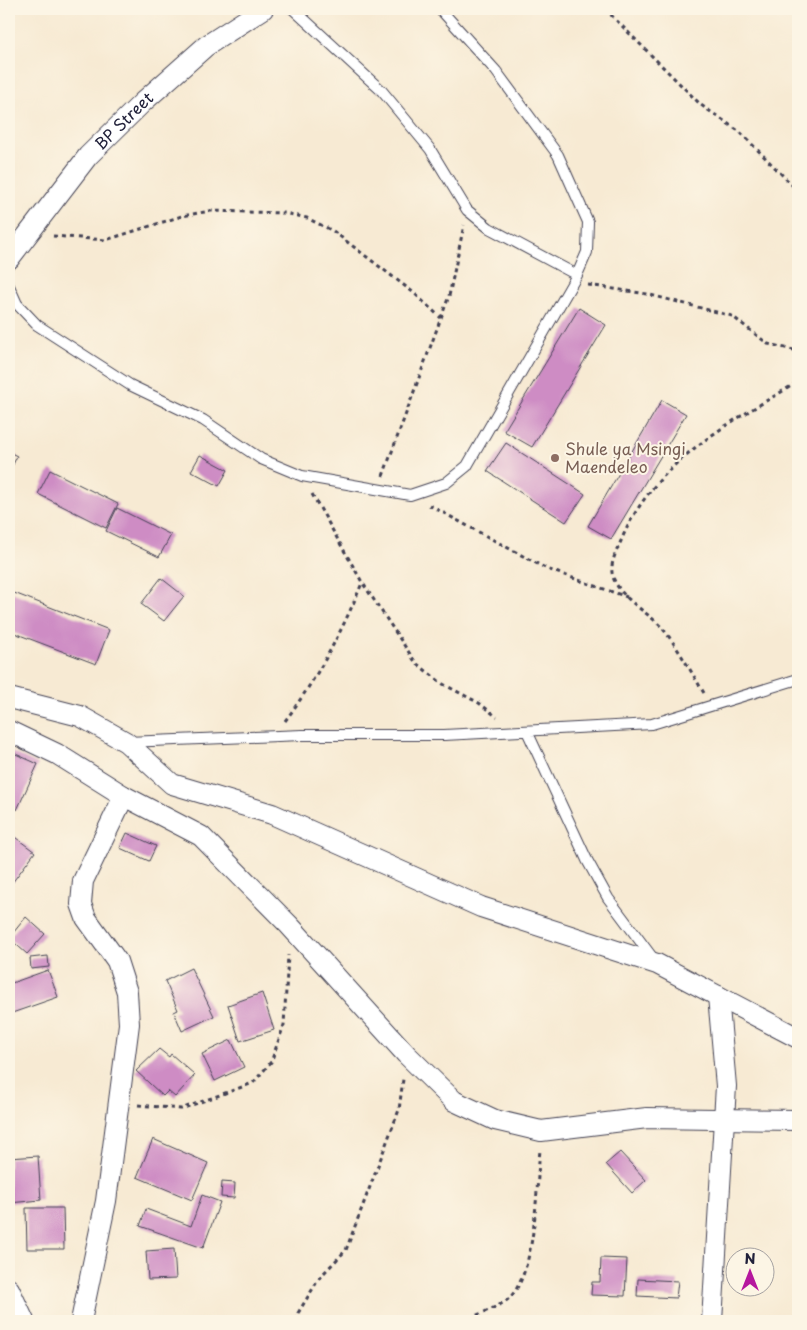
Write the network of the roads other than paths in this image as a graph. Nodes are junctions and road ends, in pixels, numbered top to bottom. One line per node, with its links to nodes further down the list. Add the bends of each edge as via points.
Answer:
1 (263, 9): 4 (street, BP Street, via 206,46 88,156)
2 (293, 9): 5 (lane, via 382,91 430,149 467,210 489,228)
3 (440, 9): 5 (lane, via 496,71 558,155 588,222 587,252)
4 (9, 259)
5 (575, 279): 6 (lane, via 467,466 446,483 410,495 302,476 261,459 203,420 130,385 37,325 17,304)
6 (9, 286)
7 (798, 679): 10 (lane, via 652,724)
8 (9, 698): 11 (street, via 80,716)
9 (9, 731): 12 (street, via 57,754)
10 (527, 731): 11 (lane); 13 (lane, via 608,898)
11 (126, 742): 13 (street, via 172,784 272,814 481,907)
12 (124, 796): 16 (street, via 200,836 289,925 406,1054 454,1101 495,1120 541,1131 647,1118); 20 (street, via 83,881 80,904 86,918 117,961 127,992 129,1024 106,1201)
13 (657, 964): 14 (street)
14 (718, 996): 15 (street); 16 (street, via 726,1086)
15 (798, 1038)
16 (724, 1118): 17 (street); 21 (street)
17 (798, 1120)
18 (9, 1289): 19 (street)
19 (24, 1321)
20 (82, 1321)
21 (712, 1321)

